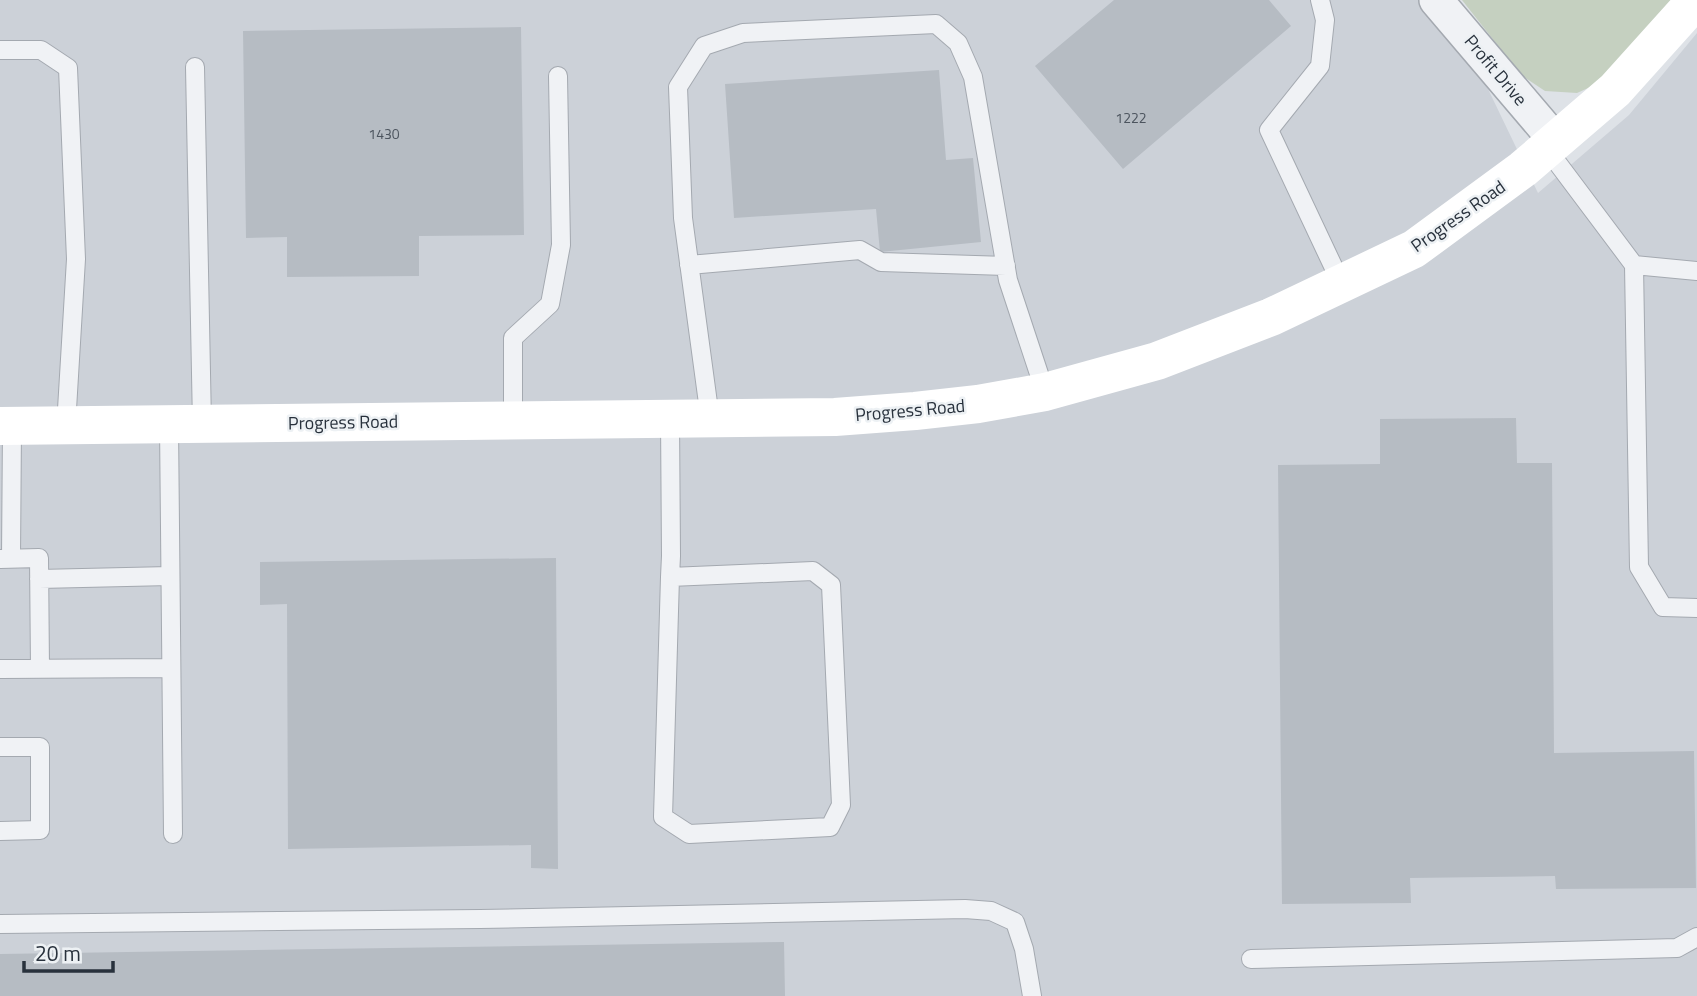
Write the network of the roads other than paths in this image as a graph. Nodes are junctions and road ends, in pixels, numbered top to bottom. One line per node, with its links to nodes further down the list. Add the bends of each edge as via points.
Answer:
1 (1320, 0): 12 (lane, via 1325,19 1320,66 1269,130)
2 (1436, 0): 7 (street, Profit Drive)
3 (1696, 0): 7 (main road, Progress Road, via 1615,90)
4 (0, 50): 19 (lane, via 41,50 68,68 76,259)
5 (195, 67): 17 (lane)
6 (558, 76): 16 (lane, via 561,245 550,304 513,338)
7 (1551, 145): 9 (lane); 12 (main road, Progress Road, via 1414,249)
8 (689, 265): 10 (lane, via 860,250 881,262); 10 (lane, via 678,87 704,46 743,33 936,24 958,43 973,77); 15 (lane)
9 (1634, 265): 11 (lane); 24 (lane, via 1639,567 1662,607)
10 (1006, 266): 13 (lane)
11 (1697, 271)
12 (1342, 284): 13 (main road, Progress Road, via 1157,361)
13 (1045, 392): 15 (main road, Progress Road, via 915,411)
14 (670, 418): 15 (main road, Progress Road); 16 (main road, Progress Road); 22 (lane)
15 (710, 418)
16 (513, 420): 17 (main road, Progress Road)
17 (186, 424): 19 (main road, Progress Road); 21 (lane)
18 (6, 426): 19 (main road, Progress Road); 20 (lane)
19 (66, 426)
20 (5, 559): 23 (lane, via 38,558)
21 (170, 576): 23 (lane); 25 (lane)
22 (670, 577): 22 (lane, via 663,817 688,834 830,827 841,805 831,585 813,571)
23 (39, 579): 27 (lane)
24 (1697, 608)
25 (171, 668): 27 (lane); 30 (lane)
26 (0, 669): 27 (lane)
27 (40, 669)
28 (0, 747): 29 (lane, via 40,747 40,830)
29 (0, 831)
30 (173, 834)
31 (0, 924): 34 (lane, via 965,909 991,911 1015,922)
32 (1697, 937): 33 (lane, via 1677,948)
33 (1251, 959)
34 (1032, 996)

